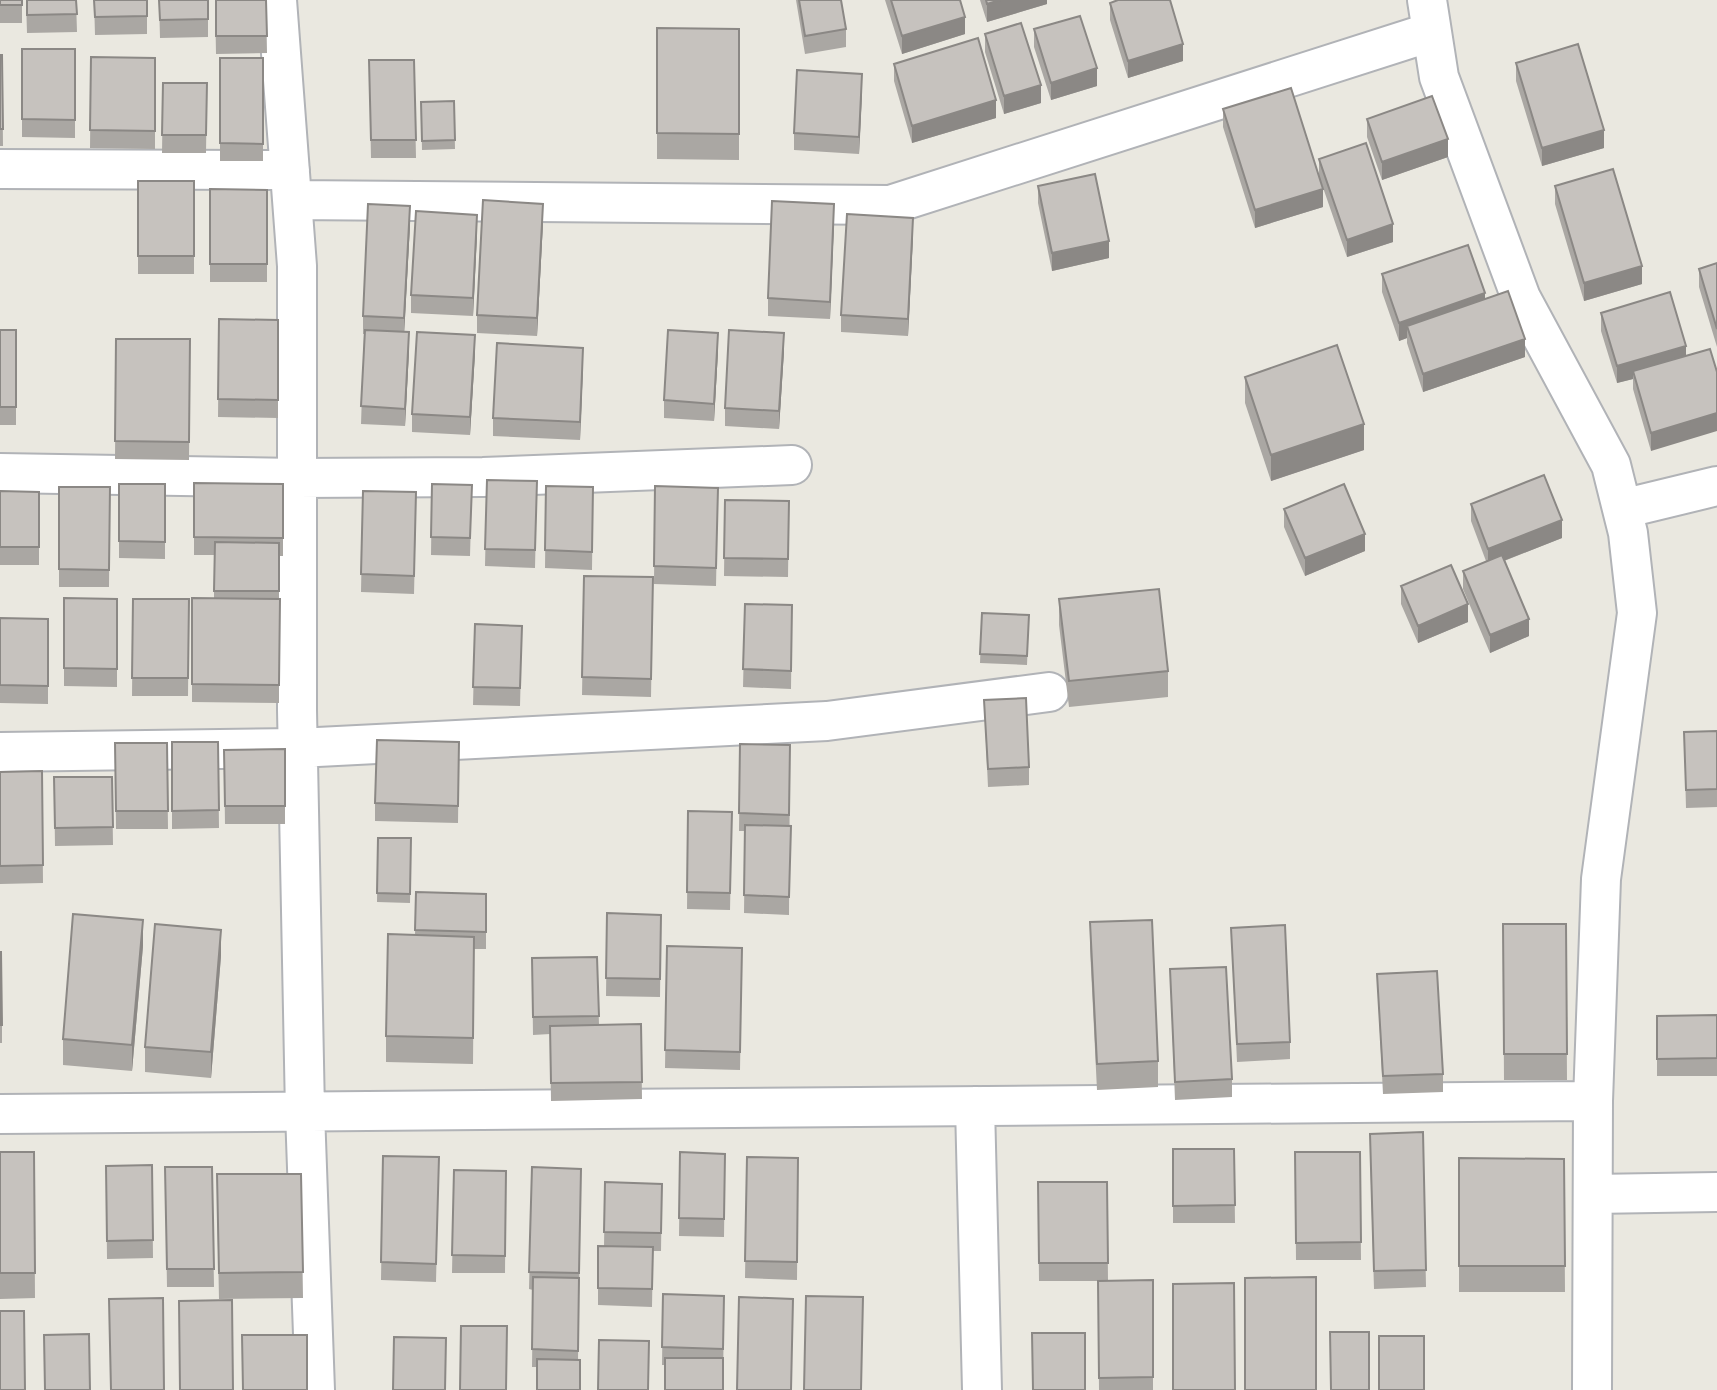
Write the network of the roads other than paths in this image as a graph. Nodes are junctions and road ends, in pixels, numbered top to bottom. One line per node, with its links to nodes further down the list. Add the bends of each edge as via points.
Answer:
1 (276, 0): 4 (street)
2 (1429, 16): 4 (street, via 890,205); 9 (street, via 1438,76 1521,298 1611,466)
3 (0, 169): 4 (street)
4 (291, 185): 7 (street, via 297,266)
5 (792, 465): 7 (street, via 483,477)
6 (0, 473): 7 (street)
7 (297, 478): 11 (street)
8 (1717, 486): 9 (street)
9 (1622, 509): 13 (street, via 1637,613 1601,879)
10 (1049, 692): 11 (street, via 827,721)
11 (298, 747): 12 (street); 15 (street)
12 (0, 752)
13 (1593, 1101): 14 (street); 18 (street)
14 (975, 1106): 15 (street); 20 (street)
15 (305, 1112): 16 (street); 19 (street)
16 (0, 1114)
17 (1717, 1192): 18 (street)
18 (1592, 1194): 21 (street)
19 (315, 1390)
20 (982, 1390)
21 (1592, 1390)

